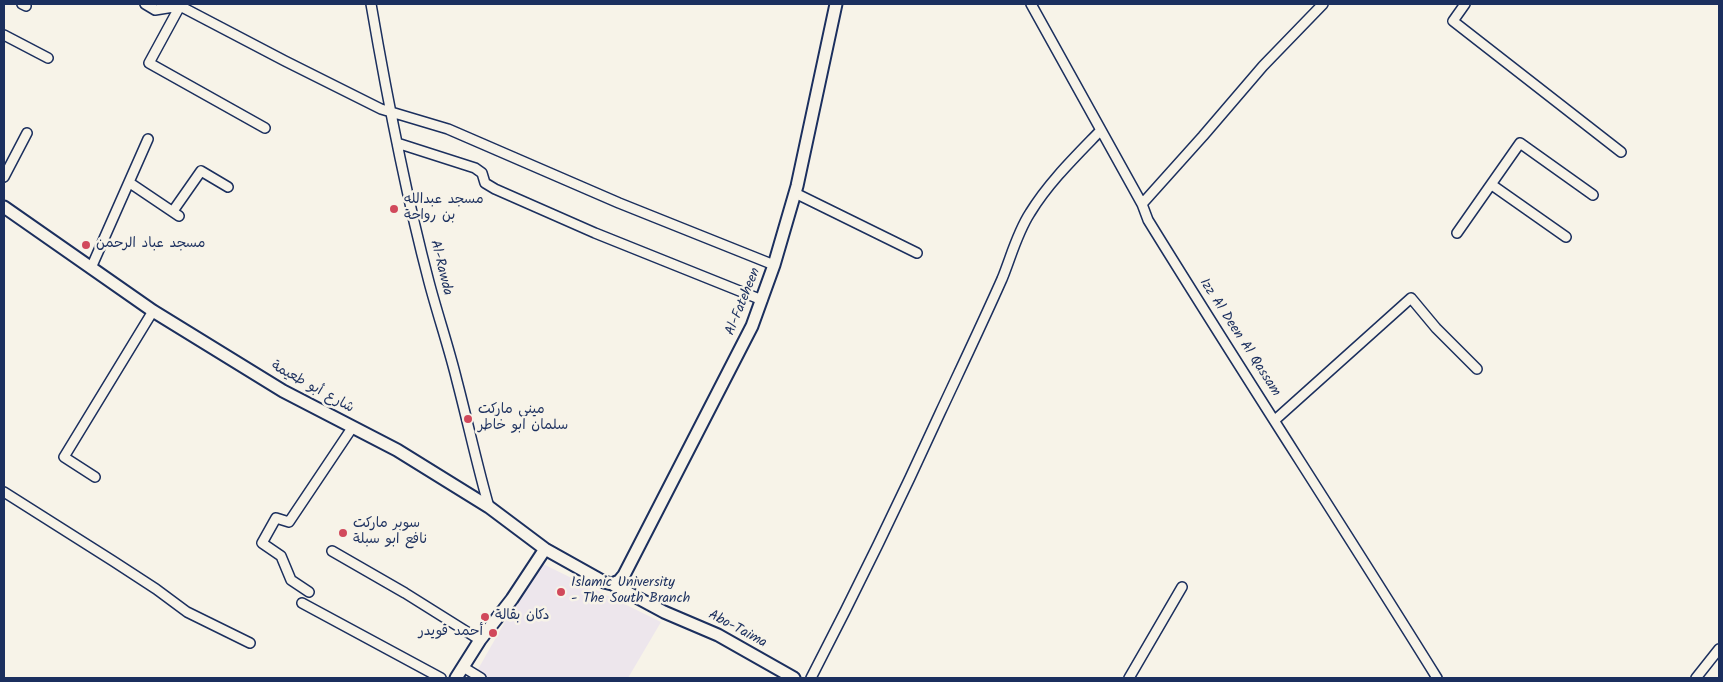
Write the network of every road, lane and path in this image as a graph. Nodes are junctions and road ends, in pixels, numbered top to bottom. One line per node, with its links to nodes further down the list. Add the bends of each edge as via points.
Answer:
1 (145, 4): 7 (street, via 155,10)
2 (371, 4): 10 (street, Al-Rawda)
3 (836, 4): 21 (street, Al-Fateheen)
4 (1031, 4): 12 (street, Izz Al Deen Al Qassam)
5 (1323, 4): 23 (street, via 1263,66)
6 (1465, 4): 16 (street, via 1453,21)
7 (181, 5): 10 (street, via 285,61); 11 (street, via 149,63)
8 (4, 35): 9 (street)
9 (48, 58)
10 (389, 110): 15 (street, Al-Rawda); 28 (street, via 448,129)
11 (265, 128)
12 (1101, 130): 23 (street, Izz Al Deen Al Qassam); 52 (street, via 1065,167 1022,227 1002,279 929,438)
13 (27, 133): 17 (street)
14 (148, 139): 18 (street)
15 (396, 143): 30 (street, via 475,168 482,173 485,184 495,189); 37 (street, Al-Rawda, via 429,282)
16 (1621, 152)
17 (4, 177)
18 (130, 183): 20 (street, via 176,214 201,171); 29 (street)
19 (1492, 185): 22 (street, via 1520,143); 25 (street); 26 (street)
20 (228, 187)
21 (795, 192): 27 (street); 28 (street, Al-Fateheen)
22 (1593, 195)
23 (1142, 204): 33 (street, Izz Al Deen Al Qassam, via 1148,220)
24 (4, 207): 29 (street, شارع أبو طعيمة)
25 (1457, 233)
26 (1566, 237)
27 (917, 252)
28 (774, 266): 30 (street, Al-Fateheen)
29 (91, 268): 31 (street, شارع أبو طعيمة)
30 (762, 300): 40 (street, Al-Fateheen, via 750,332 624,575)
31 (153, 311): 34 (street, شارع أبو طعيمة, via 283,391); 35 (street, via 64,457)
32 (1478, 370): 33 (street, via 1436,328 1412,298)
33 (1275, 420): 54 (street, Izz Al Deen Al Qassam)
34 (352, 428): 37 (street, شارع أبو طعيمة, via 397,450); 42 (street, via 289,522 276,518 262,543 281,556 291,580)
35 (95, 477)
36 (4, 492): 45 (street, via 187,612)
37 (489, 506): 38 (street, شارع أبو طعيمة)
38 (545, 549): 40 (street, شارع أبو طعيمة); 44 (street)
39 (332, 551): 44 (street)
40 (612, 584): 51 (street, Abo-Taima, via 664,612 718,635)
41 (1182, 587): 53 (street)
42 (309, 592)
43 (302, 603): 48 (street)
44 (480, 640): 47 (street)
45 (250, 643)
46 (1719, 649): 55 (street)
47 (463, 667): 49 (street); 50 (street)
48 (441, 678)
49 (456, 678)
50 (481, 678)
51 (794, 678)
52 (811, 678)
53 (1129, 678)
54 (1437, 678)
55 (1696, 678)

